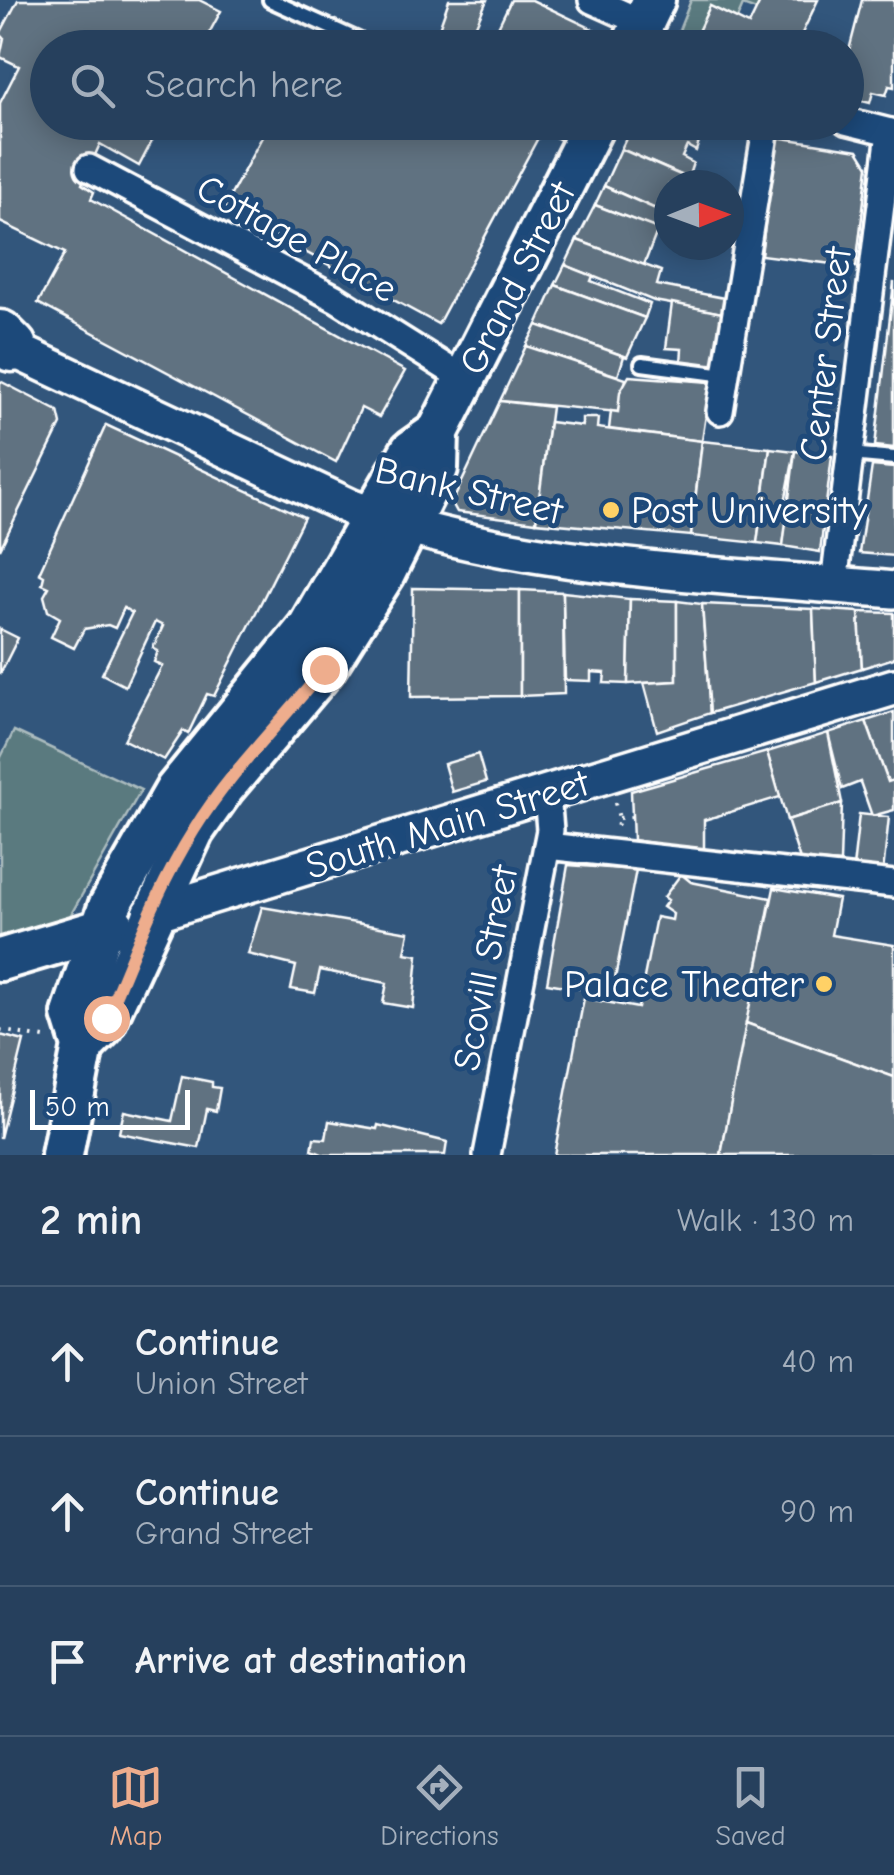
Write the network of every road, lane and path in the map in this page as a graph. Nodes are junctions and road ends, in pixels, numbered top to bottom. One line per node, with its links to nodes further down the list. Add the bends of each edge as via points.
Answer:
1 (270, 0): 4 (lane)
2 (592, 0): 3 (street)
3 (642, 23)
4 (336, 30)
5 (864, 126): 6 (street)
6 (892, 133): 15 (street, Center Street)
7 (587, 140): 13 (main road, Grand Street)
8 (764, 140): 12 (street)
9 (89, 168): 13 (street, Cottage Place, via 338,299)
10 (4, 342): 17 (main road, Bank Street)
11 (642, 364): 12 (lane)
12 (725, 375): 14 (street)
13 (466, 380): 17 (main road, Grand Street, via 438,432 437,468)
14 (720, 411)
15 (850, 454): 16 (lane); 18 (street, Center Street)
16 (894, 458)
17 (392, 522): 18 (main road, Bank Street, via 519,550); 28 (main road, Grand Street, via 334,656 204,814); 29 (main road, Grand Street, via 167,803)
18 (834, 584): 19 (main road, Bank Street)
19 (894, 590)
20 (894, 688): 21 (main road, South Main Street)
21 (547, 794): 26 (street, Scovill Street); 28 (main road, South Main Street)
22 (612, 794): 24 (path)
23 (632, 817): 24 (path)
24 (619, 818): 25 (path)
25 (614, 842)
26 (547, 846): 27 (street); 34 (street, Scovill Street)
27 (894, 884)
28 (151, 914): 29 (main road, South Main Street); 32 (main road, Grand Street, via 103,1026)
29 (98, 932): 30 (main road, South Main Street); 32 (main road, Grand Street)
30 (0, 960)
31 (0, 1030): 32 (path)
32 (68, 1043): 33 (main road)
33 (62, 1155)
34 (488, 1155)

